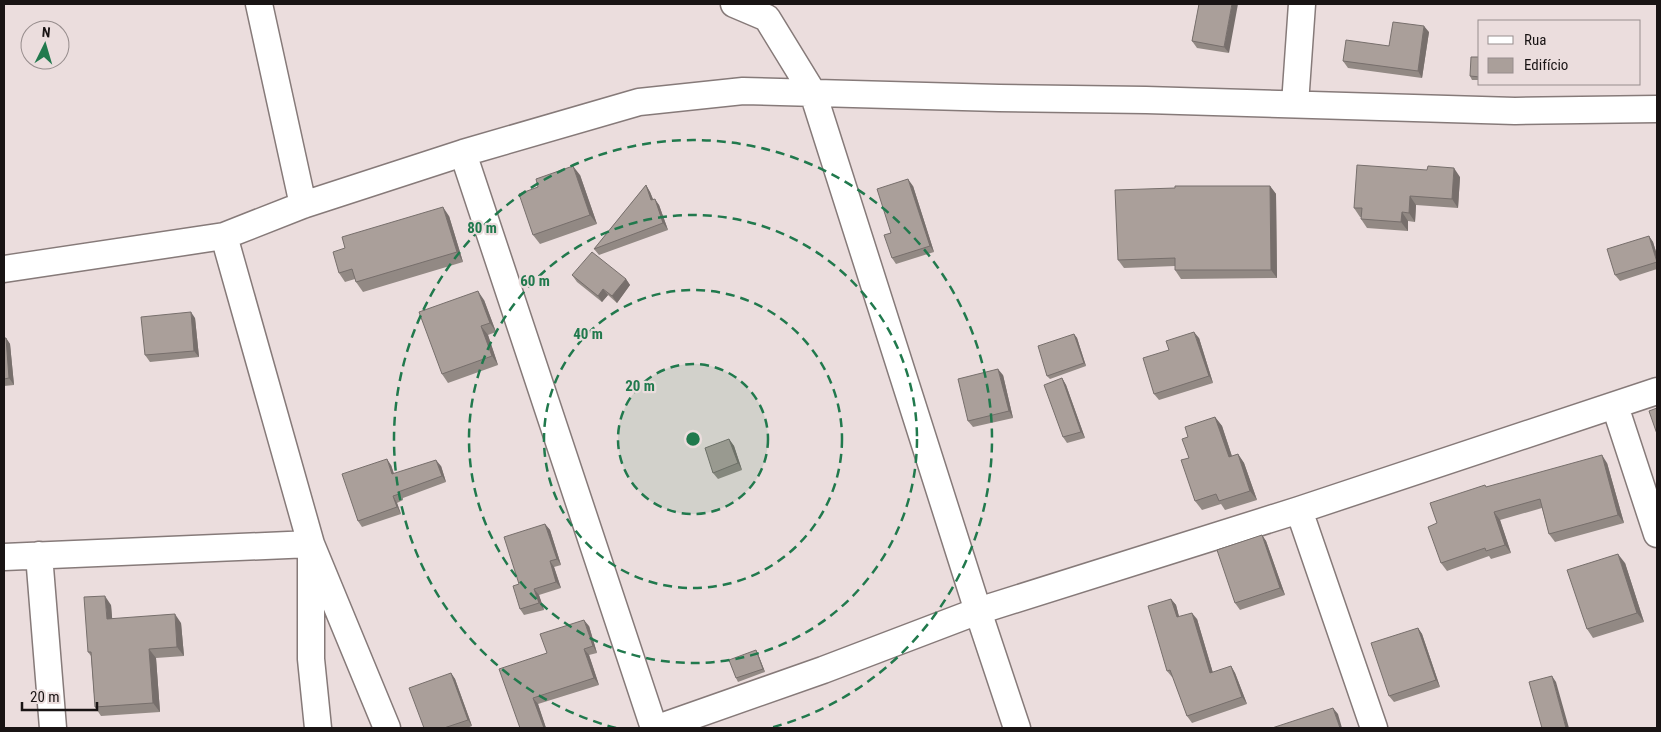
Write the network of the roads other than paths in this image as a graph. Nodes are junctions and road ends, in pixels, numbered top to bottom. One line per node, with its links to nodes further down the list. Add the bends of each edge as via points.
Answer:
1 (259, 4): 8 (street)
2 (734, 4): 4 (street, via 767,18)
3 (1302, 4): 5 (street)
4 (813, 93): 5 (street); 7 (street, via 743,91 639,102); 18 (street)
5 (1295, 104): 6 (street, via 1515,111)
6 (1657, 109)
7 (462, 153): 8 (street); 22 (street)
8 (303, 205): 9 (street)
9 (224, 236): 10 (street); 15 (street)
10 (4, 269)
11 (1657, 391): 12 (street)
12 (1615, 406): 13 (street); 14 (street)
13 (1299, 510): 18 (street); 25 (street)
14 (1657, 534)
15 (311, 544): 16 (street); 20 (street, via 311,659); 21 (street)
16 (39, 555): 17 (street); 19 (street)
17 (4, 557)
18 (978, 611): 23 (street); 24 (street)
19 (53, 728)
20 (318, 728)
21 (388, 728)
22 (654, 728)
23 (658, 728)
24 (1017, 728)
25 (1374, 728)

